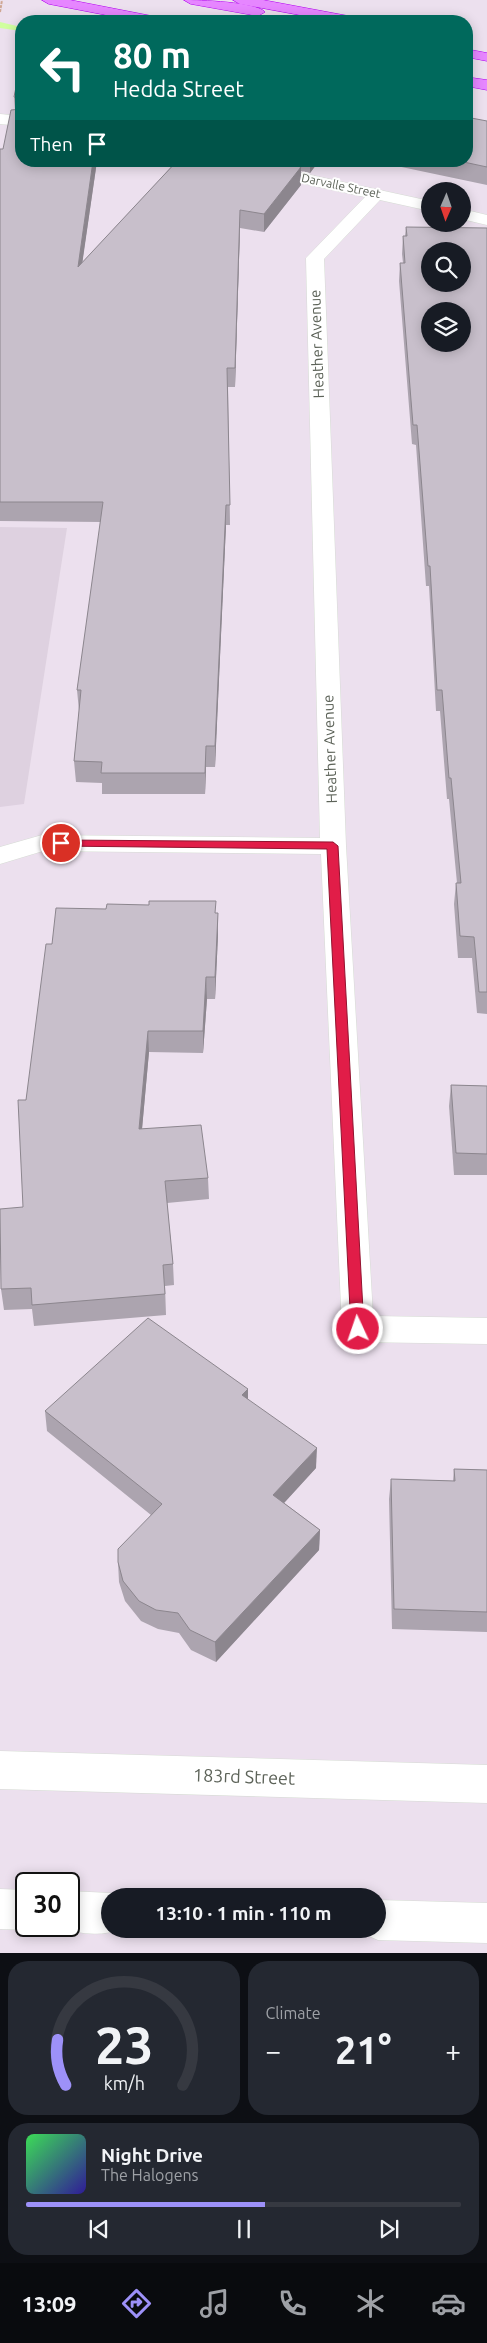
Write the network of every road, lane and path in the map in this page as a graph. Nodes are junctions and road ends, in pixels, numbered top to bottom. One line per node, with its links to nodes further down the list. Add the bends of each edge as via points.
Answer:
1 (2, 0): 5 (path)
2 (49, 0): 6 (highway)
3 (191, 0): 7 (highway)
4 (240, 0): 8 (highway)
5 (0, 12)
6 (126, 15)
7 (272, 15)
8 (321, 15)
9 (473, 43): 10 (highway)
10 (487, 46)
11 (473, 54): 12 (highway)
12 (487, 57)
13 (473, 65): 14 (highway)
14 (487, 68)
15 (473, 82): 16 (highway)
16 (487, 85)
17 (0, 119): 18 (street)
18 (15, 120)
19 (251, 167): 20 (street, Darvalle Street)
20 (377, 194): 21 (street, Darvalle Street); 24 (street, Heather Avenue, via 314,258)
21 (421, 204)
22 (471, 216): 23 (street)
23 (487, 220)
24 (333, 846): 25 (street, via 42,843); 26 (street, Heather Avenue, via 358,1329)
25 (1, 854)
26 (487, 1331)
27 (0, 1770): 28 (street, 183rd Street)
28 (487, 1784)
29 (0, 1910): 30 (street)
30 (15, 1910)
31 (80, 1911): 32 (street)
32 (101, 1912)
33 (386, 1920): 34 (street)
34 (487, 1923)

